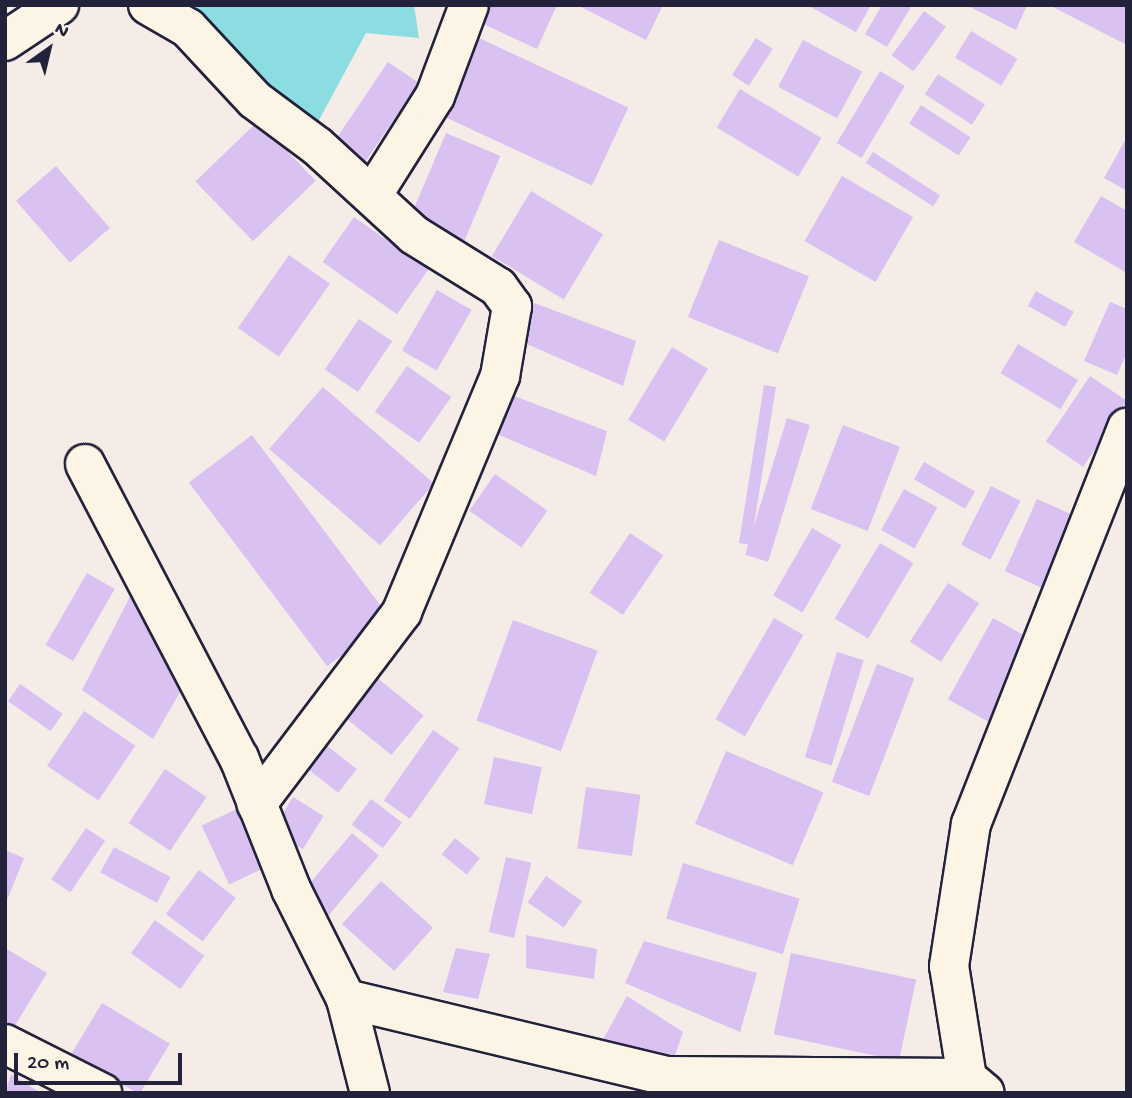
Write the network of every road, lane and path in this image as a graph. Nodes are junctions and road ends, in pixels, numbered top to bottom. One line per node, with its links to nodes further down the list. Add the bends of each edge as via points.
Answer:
1 (59, 5): 4 (street)
2 (148, 5): 5 (street, via 188,28 255,100)
3 (469, 5): 5 (street, via 435,96)
4 (5, 41)
5 (373, 194): 8 (street, via 414,235 498,287 512,306 513,321 462,479 402,612)
6 (1127, 428): 11 (street, via 971,824 950,966)
7 (85, 464): 8 (street)
8 (257, 804): 9 (street)
9 (346, 999): 11 (street, via 666,1076); 13 (street)
10 (5, 1044): 12 (street)
11 (976, 1085)
12 (92, 1091)
13 (370, 1093)

